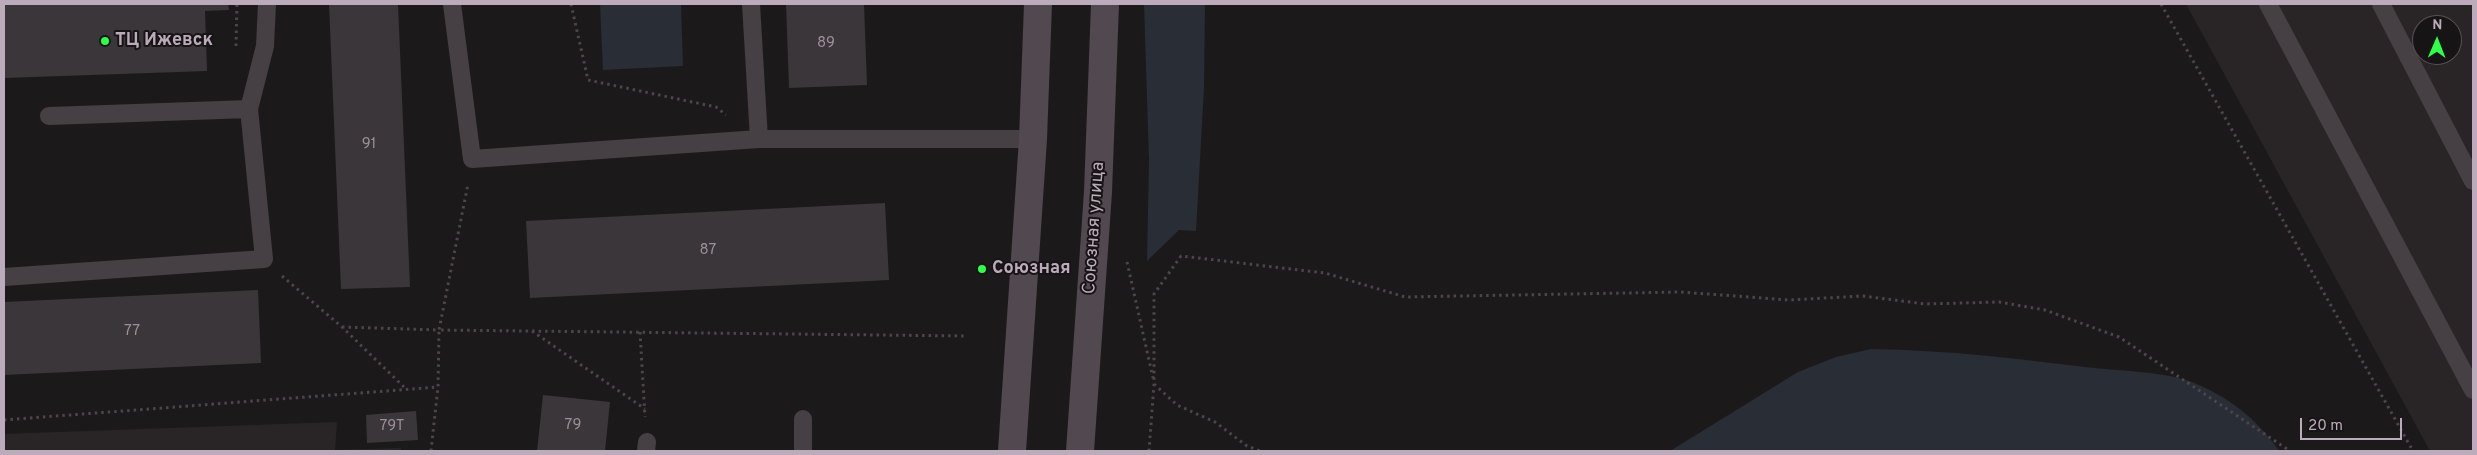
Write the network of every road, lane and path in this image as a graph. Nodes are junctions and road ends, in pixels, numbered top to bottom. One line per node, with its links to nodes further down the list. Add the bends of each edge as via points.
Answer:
1 (267, 4): 10 (lane, via 265,46)
2 (452, 4): 14 (lane)
3 (571, 4): 12 (path, via 588,80 716,107)
4 (751, 4): 12 (lane)
5 (1038, 4): 13 (main road)
6 (1105, 4): 35 (main road, Союзная улица, via 1098,192)
7 (2161, 4): 39 (path)
8 (2268, 4): 27 (lane)
9 (2381, 4): 15 (lane)
10 (249, 109): 11 (lane); 16 (lane)
11 (49, 116)
12 (759, 139): 13 (lane); 14 (lane)
13 (1033, 140): 34 (main road)
14 (472, 159): 20 (path)
15 (2473, 182)
16 (264, 259): 18 (lane); 19 (path)
17 (1126, 260): 24 (path)
18 (4, 276)
19 (342, 327): 20 (path); 26 (path)
20 (439, 330): 21 (path); 25 (path)
21 (532, 331): 22 (path); 28 (path)
22 (640, 332): 23 (path); 28 (path)
23 (966, 336)
24 (1154, 384): 36 (path); 37 (path, via 1177,405 1215,422 1247,446); 38 (path, via 1154,294 1181,256 1325,273 1405,296 1681,292 1789,300 1863,296 1925,304 1999,302 2045,310 2119,337)
25 (438, 387): 26 (path); 32 (path)
26 (405, 388): 30 (path)
27 (2473, 390)
28 (645, 409): 31 (path)
29 (803, 419): 33 (lane)
30 (4, 420)
31 (646, 447)
32 (431, 451)
33 (803, 451)
34 (1012, 451)
35 (1080, 451)
36 (1149, 451)
37 (1260, 451)
38 (2290, 451)
39 (2413, 451)

